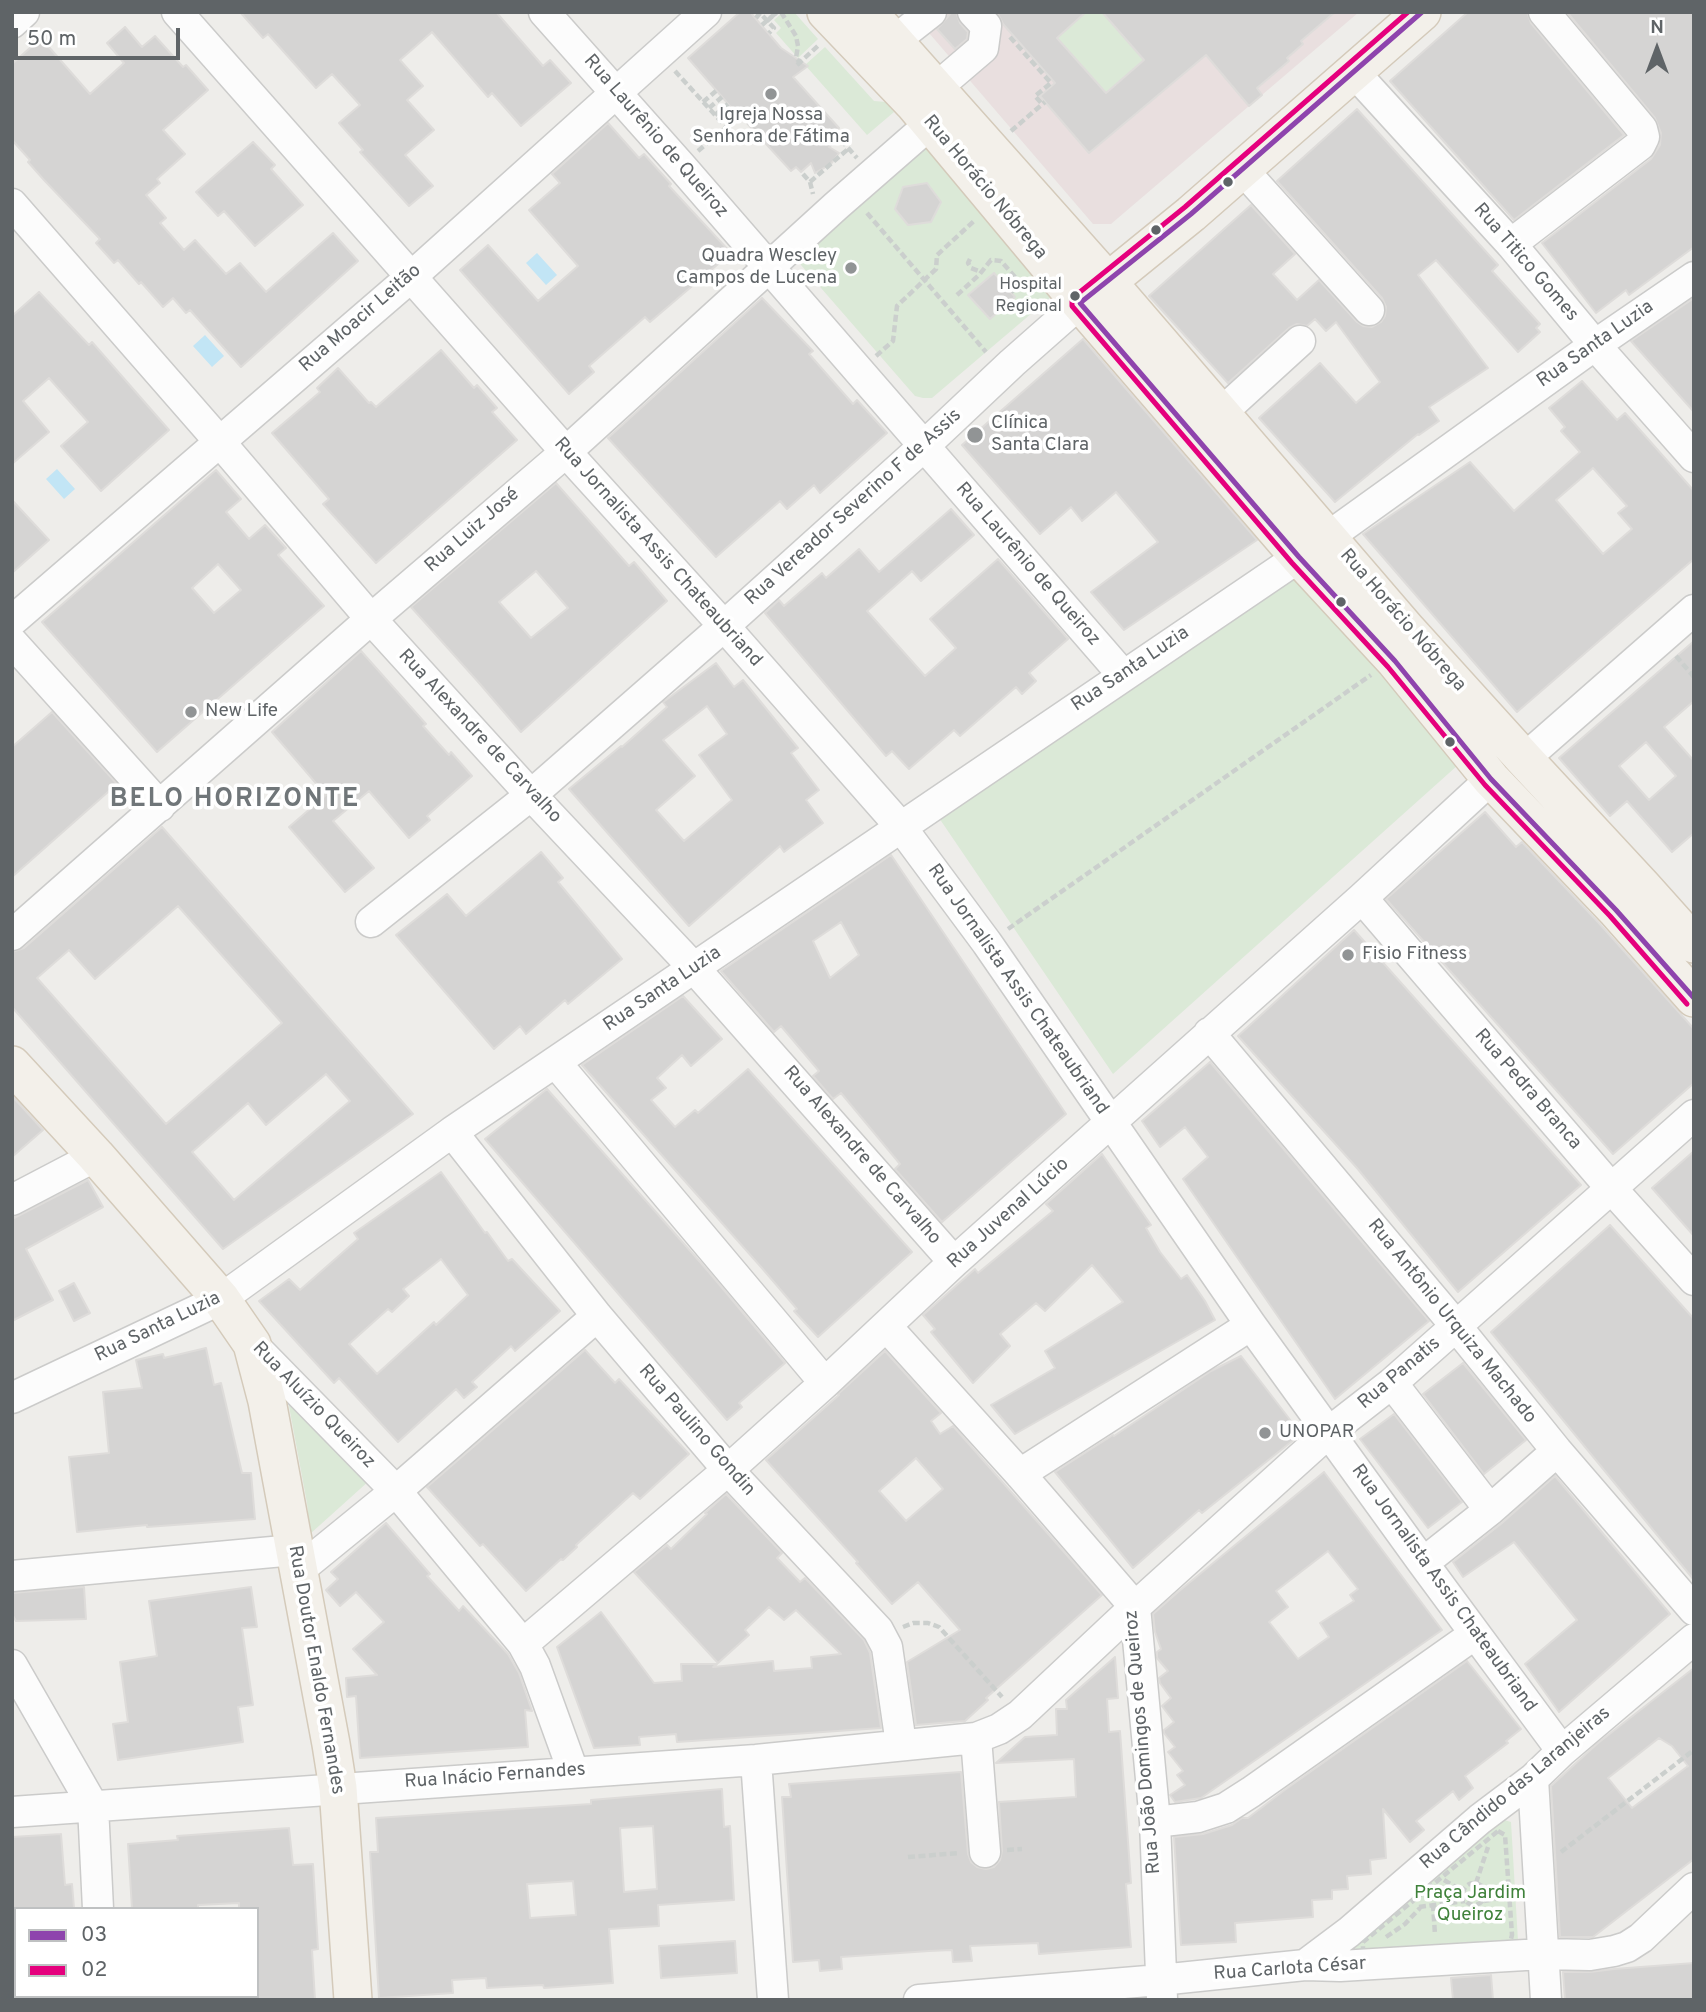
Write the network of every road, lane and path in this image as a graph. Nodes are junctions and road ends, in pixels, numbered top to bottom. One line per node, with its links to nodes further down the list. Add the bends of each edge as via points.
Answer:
1 (24, 12): 14 (street)
2 (177, 12): 43 (street, Rua Jornalista Assis Chateaubriand)
3 (544, 12): 22 (street, Rua Laurênio de Queiroz)
4 (706, 12): 18 (street, Rua Moacir Leitão)
5 (778, 12): 13 (path); 15 (path, bridge); 19 (path, via 796,36 798,61)
6 (826, 12): 26 (main road, Rua Horácio Nóbrega)
7 (868, 12): 17 (main road, Rua Horácio Nóbrega)
8 (931, 12): 17 (street)
9 (1422, 12): 20 (main road)
10 (1544, 12): 39 (street, via 1644,137 1640,145)
11 (756, 18): 13 (path, via 761,13)
12 (979, 19): 26 (street, Rua Luiz José, via 983,48); 32 (path, via 996,20 1051,83 1035,96 1044,104)
13 (767, 21): 16 (path, via 774,28)
14 (12, 23)
15 (762, 25)
16 (769, 33)
17 (894, 41): 26 (main road, Rua Horácio Nóbrega)
18 (675, 48): 22 (street, Rua Moacir Leitão); 24 (path)
19 (808, 54)
20 (1353, 71): 34 (main road); 39 (street, Rua Titico Gomes)
21 (716, 91): 24 (path)
22 (615, 92): 33 (street, Rua Laurênio de Queiroz); 43 (street, Rua Moacir Leitão)
23 (722, 97): 27 (path)
24 (703, 102): 27 (path)
25 (728, 104): 28 (path)
26 (933, 106): 32 (main road, Rua Horácio Nóbrega); 36 (street, Rua Luiz José); 37 (main road, Rua Horácio Nóbrega)
27 (709, 108): 28 (path)
28 (715, 115): 30 (path)
29 (739, 117): 30 (path)
30 (726, 127): 33 (path)
31 (848, 149): 35 (path)
32 (989, 149): 47 (main road, Rua Horácio Nóbrega)
33 (681, 166): 41 (street, Rua Laurênio de Queiroz)
34 (1242, 170): 47 (main road); 49 (street)
35 (810, 183)
36 (850, 194): 41 (street, Rua Luiz José); 45 (path)
37 (996, 202): 45 (path, via 937,254 936,269); 47 (main road, Rua Horácio Nóbrega)
38 (12, 204): 55 (street, Rua Alexandre de Carvalho)
39 (1511, 244): 51 (street, Rua Titico Gomes)
40 (970, 259): 42 (path, via 971,268)
41 (769, 268): 52 (street, Rua Laurênio de Queiroz); 57 (street, Rua Luiz José)
42 (982, 272): 46 (path, via 988,261 998,260); 48 (path)
43 (411, 277): 55 (street, Rua Moacir Leitão); 57 (street, Rua Jornalista Assis Chateaubriand)
44 (1694, 278): 51 (street, Rua Santa Luzia)
45 (924, 280): 52 (path, via 897,306 893,341); 53 (path)
46 (1021, 284)
47 (1100, 286): 53 (street, Rua Vereador Severino F de Assis); 54 (main road, Rua Horácio Nóbrega); 59 (main road, Rua Horácio Nóbrega)
48 (957, 295)
49 (1369, 310)
50 (1300, 341): 54 (street)
51 (1595, 345): 58 (street, Rua Titico Gomes); 59 (street, Rua Santa Luzia)
52 (859, 371): 56 (street, Rua Laurênio de Queiroz)
53 (1003, 372): 56 (street, Rua Vereador Severino F de Assis)
54 (1220, 414): 59 (main road, Rua Horácio Nóbrega)
55 (219, 441): 61 (street, Rua Alexandre de Carvalho); 62 (street, Rua Moacir Leitão)
56 (924, 446): 63 (street, Rua Vereador Severino F de Assis); 66 (street, Rua Laurênio de Queiroz)
57 (566, 452): 61 (street, Rua Luiz José); 63 (street, Rua Jornalista Assis Chateaubriand)
58 (1694, 457)
59 (1314, 547): 65 (main road, Rua Horácio Nóbrega); 66 (street, Rua Santa Luzia); 67 (main road, Rua Horácio Nóbrega, via 1408,631)
60 (1694, 610): 67 (street)
61 (371, 619): 69 (street, Rua Alexandre de Carvalho); 70 (street, Rua Luiz José)
62 (12, 621)
63 (724, 626): 69 (street, Rua Vereador Severino F de Assis); 71 (street, Rua Jornalista Assis Chateaubriand)
64 (12, 642): 70 (street)
65 (1395, 661): 68 (main road, Rua Horácio Nóbrega); 75 (path)
66 (1123, 675): 71 (street, Rua Santa Luzia)
67 (1524, 759): 76 (main road, Rua Horácio Nóbrega)
68 (1491, 779): 72 (street, Rua Juvenal Lúcio); 78 (main road, Rua Horácio Nóbrega)
69 (531, 795): 73 (street, Rua Vereador Severino F de Assis); 77 (street, Rua Alexandre de Carvalho)
70 (160, 806): 74 (street, Rua Luiz José)
71 (901, 827): 75 (street, Rua Jornalista Assis Chateaubriand); 77 (street, Rua Santa Luzia)
72 (1362, 898): 79 (street, Rua Juvenal Lúcio); 86 (street, Rua Pedra Branca)
73 (371, 922)
74 (12, 935)
75 (987, 943): 83 (street, Rua Jornalista Assis Chateaubriand)
76 (1694, 944)
77 (694, 968): 80 (street, Rua Santa Luzia); 88 (street, Rua Alexandre de Carvalho)
78 (1694, 998)
79 (1209, 1033): 83 (street, Rua Juvenal Lúcio); 94 (street, Rua Antônio Urquiza Machado)
80 (556, 1063): 84 (street, Rua Santa Luzia); 96 (street)
81 (12, 1065): 85 (main road, Rua Aluízio Queiroz)
82 (1694, 1115): 86 (street, Rua Panatis)
83 (1111, 1123): 88 (street, Rua Juvenal Lúcio); 92 (street, Rua Jornalista Assis Chateaubriand)
84 (452, 1132): 90 (street, Rua Santa Luzia); 91 (street, Rua Paulino Gondin)
85 (96, 1156): 87 (street); 90 (main road, Rua Aluízio Queiroz)
86 (1612, 1188): 89 (street, Rua Pedra Branca); 94 (street, Rua Panatis)
87 (12, 1200)
88 (954, 1262): 93 (street, Rua Juvenal Lúcio)
89 (1694, 1280)
90 (221, 1299): 95 (main road, Rua Aluízio Queiroz); 98 (street, Rua Santa Luzia)
91 (597, 1317): 101 (street, Rua Paulino Gondin); 103 (street)
92 (1251, 1325): 99 (street, Rua Jornalista Assis Chateaubriand); 102 (street)
93 (886, 1326): 96 (street, Rua Juvenal Lúcio); 102 (street, Rua João Domingos de Queiroz)
94 (1456, 1326): 97 (street, Rua Panatis); 100 (street, Rua Antônio Urquiza Machado)
95 (252, 1344): 103 (street, Rua Aluízio Queiroz); 106 (main road, Rua Doutor Enaldo Fernandes, via 267,1401)
96 (825, 1383): 101 (street, Rua Juvenal Lúcio)
97 (1392, 1383): 99 (street, Rua Panatis); 104 (street)
98 (12, 1398)
99 (1329, 1432): 105 (street, Rua Jornalista Assis Chateaubriand); 108 (street, Rua Panatis)
100 (1557, 1451): 104 (street); 109 (street, Rua Antônio Urquiza Machado)
101 (728, 1471): 111 (street, Rua Paulino Gondin); 113 (street, Rua Juvenal Lúcio)
102 (1020, 1475): 108 (street, Rua João Domingos de Queiroz)
103 (396, 1491): 106 (street); 113 (street, Rua Aluízio Queiroz)
104 (1490, 1510): 105 (street)
105 (1423, 1563): 110 (street, Rua Jornalista Assis Chateaubriand)
106 (295, 1574): 107 (street); 123 (main road, Rua Doutor Enaldo Fernandes, via 319,1742)
107 (12, 1576)
108 (1135, 1607): 115 (street, Rua Panatis); 126 (street, Rua João Domingos de Queiroz)
109 (1694, 1610)
110 (1475, 1634): 118 (street, Rua Jornalista Assis Chateaubriand); 126 (street, via 1226,1808)
111 (882, 1636): 115 (path, via 913,1623 939,1627); 117 (street, Rua Paulino Gondin)
112 (1694, 1639): 118 (street, Rua Cândido das Laranjeiras)
113 (523, 1644): 121 (street, Rua Aluízio Queiroz)
114 (12, 1665): 124 (street)
115 (1020, 1715): 116 (street, Rua Panatis)
116 (976, 1738): 117 (street, Rua Inácio Fernandes); 128 (street)
117 (901, 1744): 120 (street, Rua Inácio Fernandes)
118 (1562, 1751): 122 (street, Rua Cândido das Laranjeiras)
119 (1694, 1751): 129 (path)
120 (757, 1760): 121 (street, Rua Inácio Fernandes); 142 (street)
121 (573, 1771): 123 (street, Rua Inácio Fernandes)
122 (1532, 1779): 129 (street); 134 (street, Rua Cândido das Laranjeiras, via 1480,1819)
123 (338, 1788): 124 (street, Rua Inácio Fernandes); 141 (main road, Rua Doutor Enaldo Fernandes)
124 (93, 1806): 125 (street, Rua Inácio Fernandes); 137 (street)
125 (12, 1812)
126 (1155, 1822): 140 (street, Rua João Domingos de Queiroz)
127 (1492, 1834): 130 (path); 133 (path, via 1505,1835); 134 (path)
128 (985, 1852)
129 (1537, 1871): 138 (street)
130 (1476, 1884): 132 (path); 136 (path, via 1464,1890)
131 (1694, 1888): 138 (street, Rua Carlota César, via 1627,1947 1590,1955)
132 (1484, 1889): 133 (path); 135 (path)
133 (1509, 1896): 134 (path, via 1512,1935 1508,1944 1363,1951 1363,1942); 135 (path)
134 (1398, 1901): 136 (path, via 1420,1908); 139 (street, Rua Cândido das Laranjeiras)
135 (1483, 1901): 136 (path, via 1472,1906)
136 (1465, 1902)
137 (98, 1907)
138 (1542, 1954): 139 (street, Rua Carlota César); 144 (street)
139 (1305, 1965): 140 (street, Rua Carlota César)
140 (1161, 1990): 143 (street, Rua Carlota César)
141 (353, 2000)
142 (773, 2000)
143 (919, 2000)
144 (1546, 2000)

